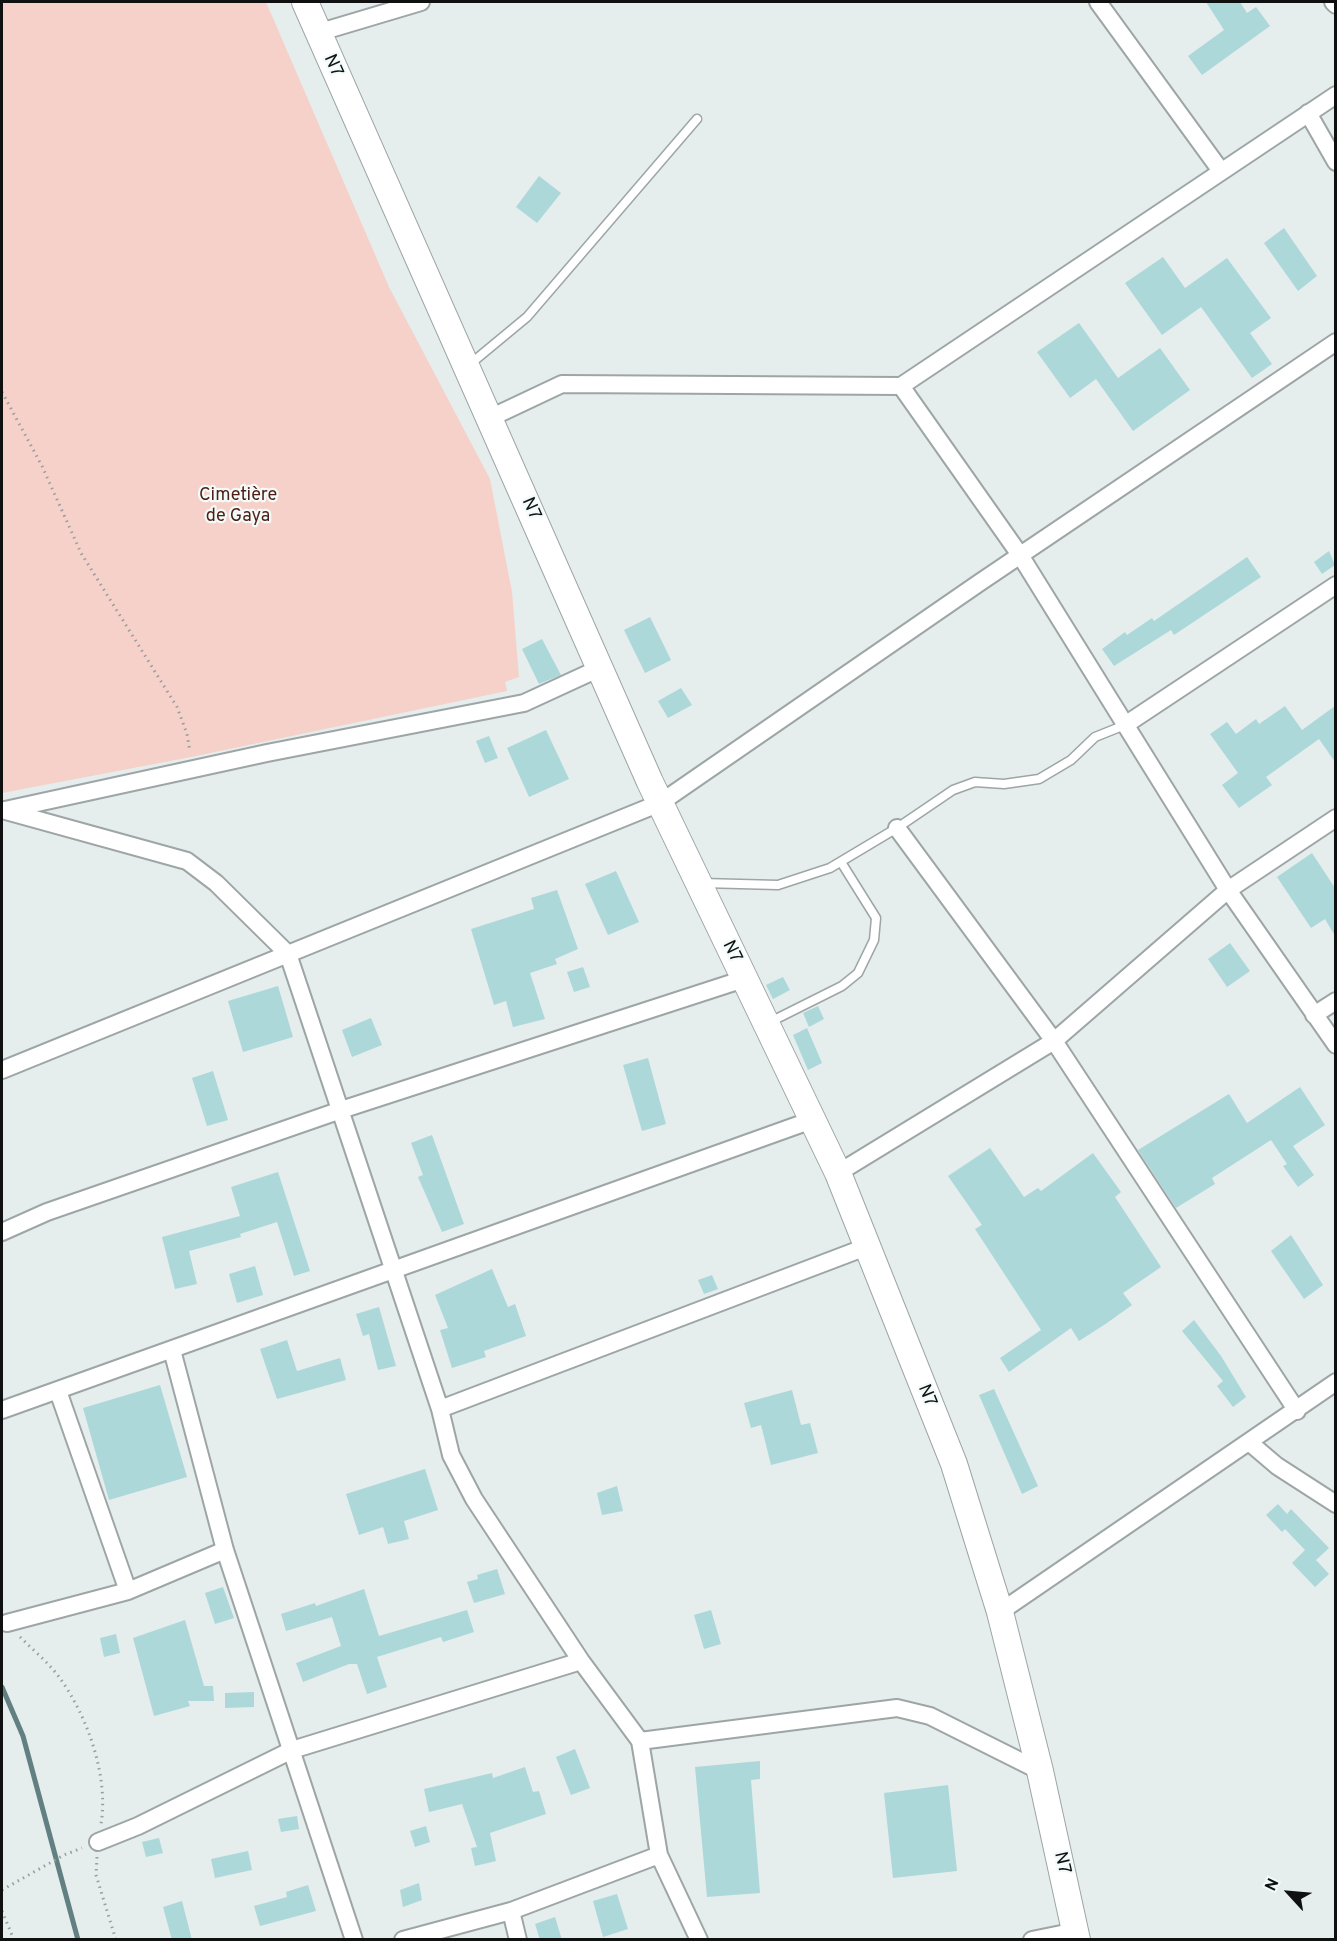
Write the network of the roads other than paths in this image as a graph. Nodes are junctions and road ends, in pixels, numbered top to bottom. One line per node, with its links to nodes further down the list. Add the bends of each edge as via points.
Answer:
1 (305, 2): 4 (main road, N7)
2 (422, 2): 4 (street)
3 (1098, 2): 9 (street)
4 (317, 33): 11 (main road, N7)
5 (1335, 95): 6 (street)
6 (1308, 113): 8 (street); 9 (street)
7 (697, 119): 11 (lane, via 527,317)
8 (1335, 162)
9 (1221, 171): 12 (street)
10 (1335, 342): 14 (street)
11 (467, 367): 13 (main road, N7)
12 (901, 386): 13 (street, via 562,384); 14 (street)
13 (490, 418): 16 (main road, N7)
14 (1020, 555): 17 (street); 18 (street)
15 (1335, 585): 17 (street)
16 (600, 668): 18 (main road, N7); 19 (street, via 524,703)
17 (1125, 725): 21 (lane, via 1095,736 1071,760 1039,779 1004,784 975,782 953,790); 24 (street)
18 (660, 803): 23 (main road, N7); 25 (street)
19 (2, 810): 25 (street, via 187,861 216,883)
20 (1335, 818): 24 (street)
21 (897, 828): 22 (lane); 30 (street)
22 (841, 862): 23 (lane, via 778,885); 29 (lane, via 876,918 874,940 858,973 850,980)
23 (699, 883): 26 (main road, N7)
24 (1228, 890): 28 (street); 30 (street)
25 (288, 954): 32 (street); 33 (street)
26 (744, 979): 29 (main road, N7); 33 (street)
27 (1335, 1000): 28 (street)
28 (1314, 1015): 31 (street)
29 (766, 1024): 34 (main road, N7)
30 (1054, 1041): 35 (street); 44 (street)
31 (1335, 1045)
32 (2, 1070)
33 (341, 1110): 36 (street, via 47,1212); 38 (street)
34 (813, 1120): 35 (main road, N7); 38 (street)
35 (838, 1173): 37 (main road, N7)
36 (2, 1232)
37 (866, 1247): 42 (street); 49 (main road, N7, via 954,1464)
38 (394, 1270): 39 (street); 42 (street)
39 (172, 1350): 41 (street); 47 (street)
40 (1335, 1382): 44 (street)
41 (58, 1391): 43 (street); 48 (street)
42 (440, 1409): 51 (street, via 451,1455 474,1499)
43 (2, 1410)
44 (1297, 1411): 45 (street)
45 (1250, 1443): 46 (street); 49 (street)
46 (1335, 1504)
47 (225, 1550): 48 (street); 53 (street)
48 (128, 1591): 50 (street)
49 (1000, 1612): 54 (main road, N7)
50 (7, 1623)
51 (581, 1661): 52 (street); 53 (street)
52 (640, 1741): 54 (street, via 897,1708 930,1716); 56 (street)
53 (292, 1750): 55 (street); 59 (street)
54 (1040, 1771): 58 (main road, N7)
55 (98, 1842)
56 (659, 1855): 57 (street); 62 (street)
57 (512, 1911): 60 (street); 61 (street)
58 (1078, 1936): 63 (street)
59 (354, 1940)
60 (403, 1940)
61 (518, 1940)
62 (699, 1940)
63 (1032, 1940)

